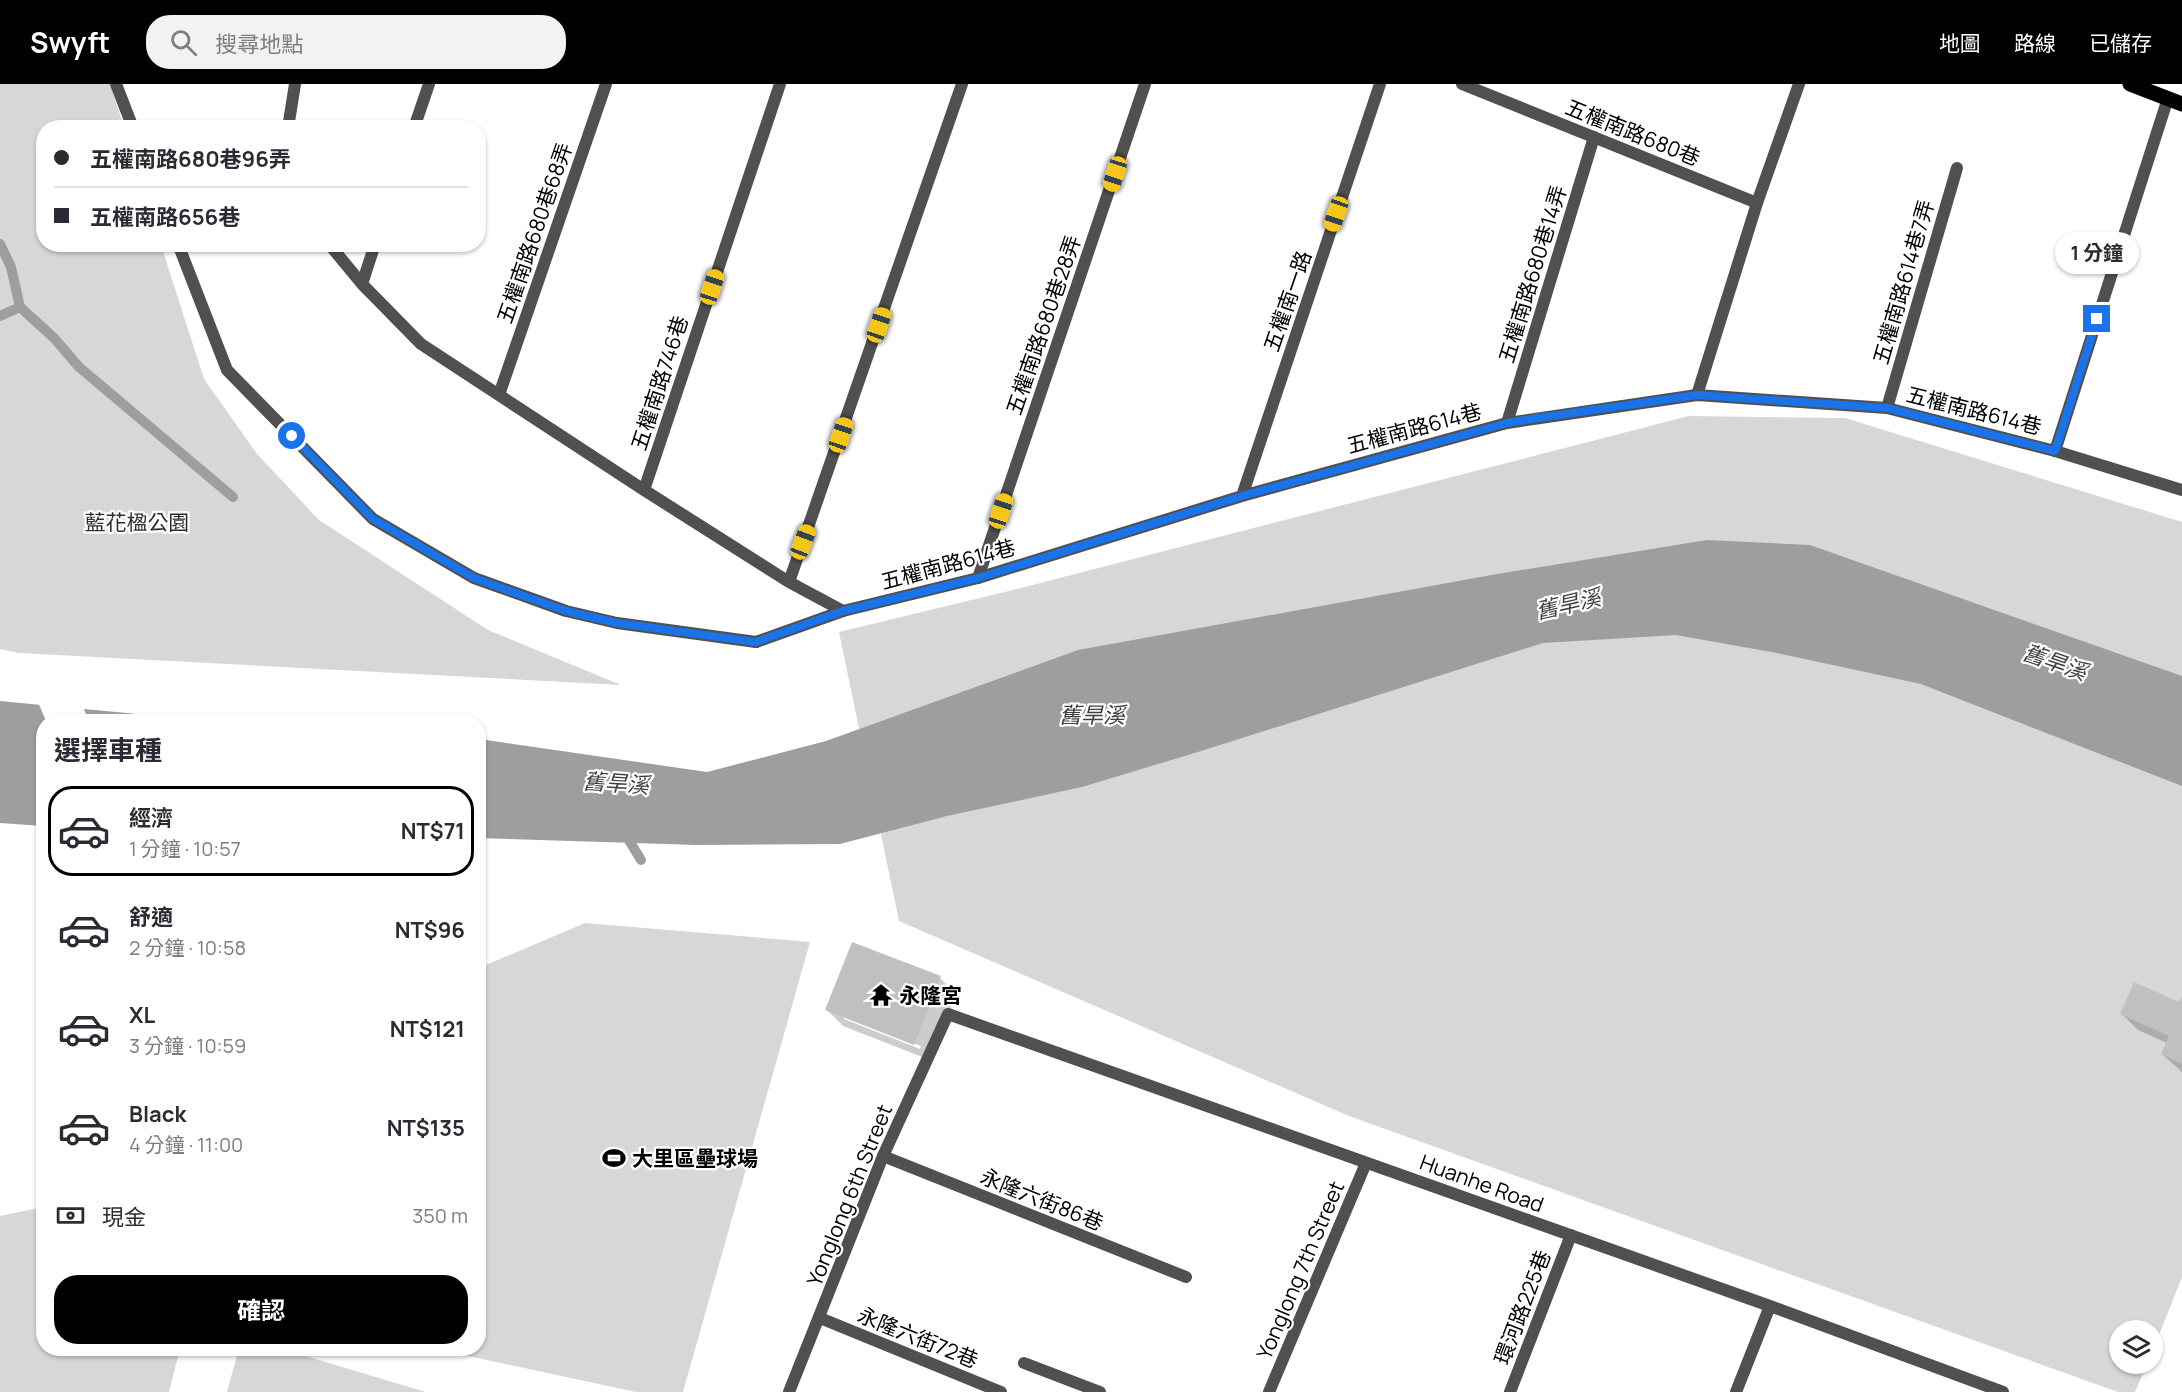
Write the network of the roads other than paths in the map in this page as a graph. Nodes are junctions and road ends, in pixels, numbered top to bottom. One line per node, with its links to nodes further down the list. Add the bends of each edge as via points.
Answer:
1 (116, 84): 13 (street)
2 (295, 84): 14 (street)
3 (429, 84): 15 (street)
4 (606, 84): 23 (street, 五權南路680巷68弄)
5 (780, 84): 28 (street, 五權南路746巷)
6 (962, 84): 32 (street)
7 (1145, 84): 31 (street, 五權南路680巷28弄)
8 (1380, 84): 30 (street, 五權南一路)
9 (1462, 84): 16 (street, 五權南路680巷)
10 (1798, 84): 18 (street)
11 (2130, 84): 12 (main road)
12 (2175, 101): 27 (street)
13 (130, 120)
14 (289, 120)
15 (417, 120)
16 (1594, 137): 18 (street, 五權南路680巷); 26 (street, 五權南路680巷14弄)
17 (1957, 168): 25 (street, 五權南路614巷7弄)
18 (1757, 203): 24 (street)
19 (181, 252): 33 (street, 五權南路614巷, via 227,370 373,519 474,578 566,611 617,623 756,642)
20 (336, 252): 22 (street)
21 (372, 252): 22 (street)
22 (362, 284): 23 (street, via 421,345)
23 (499, 395): 28 (street)
24 (1697, 395): 25 (street, 五權南路614巷); 26 (street, 五權南路614巷)
25 (1887, 408): 27 (street, 五權南路614巷)
26 (1507, 423): 30 (street, 五權南路614巷)
27 (2055, 451): 29 (street, 五權南路614巷)
28 (644, 490): 32 (street)
29 (2182, 490)
30 (1242, 496): 31 (street, 五權南路614巷)
31 (978, 578): 33 (street, 五權南路614巷)
32 (789, 582): 33 (street)
33 (843, 611)
34 (948, 1014): 35 (street, Yonglong 6th Street); 36 (street, Huanhe Road)
35 (884, 1156): 38 (street, 永隆六街86巷); 40 (street, Yonglong 6th Street)
36 (1366, 1163): 37 (street, Huanhe Road); 45 (street, Yonglong 7th Street)
37 (1570, 1235): 39 (street, Huanhe Road); 46 (street, 環河路225巷)
38 (1186, 1277)
39 (1770, 1306): 47 (street); 48 (street, Huanhe Road)
40 (820, 1318): 42 (street, Yonglong 6th Street); 43 (street, 永隆六街72巷)
41 (1024, 1363): 44 (street)
42 (789, 1392)
43 (1001, 1392)
44 (1100, 1392)
45 (1269, 1392)
46 (1510, 1392)
47 (1736, 1392)
48 (2003, 1392)

